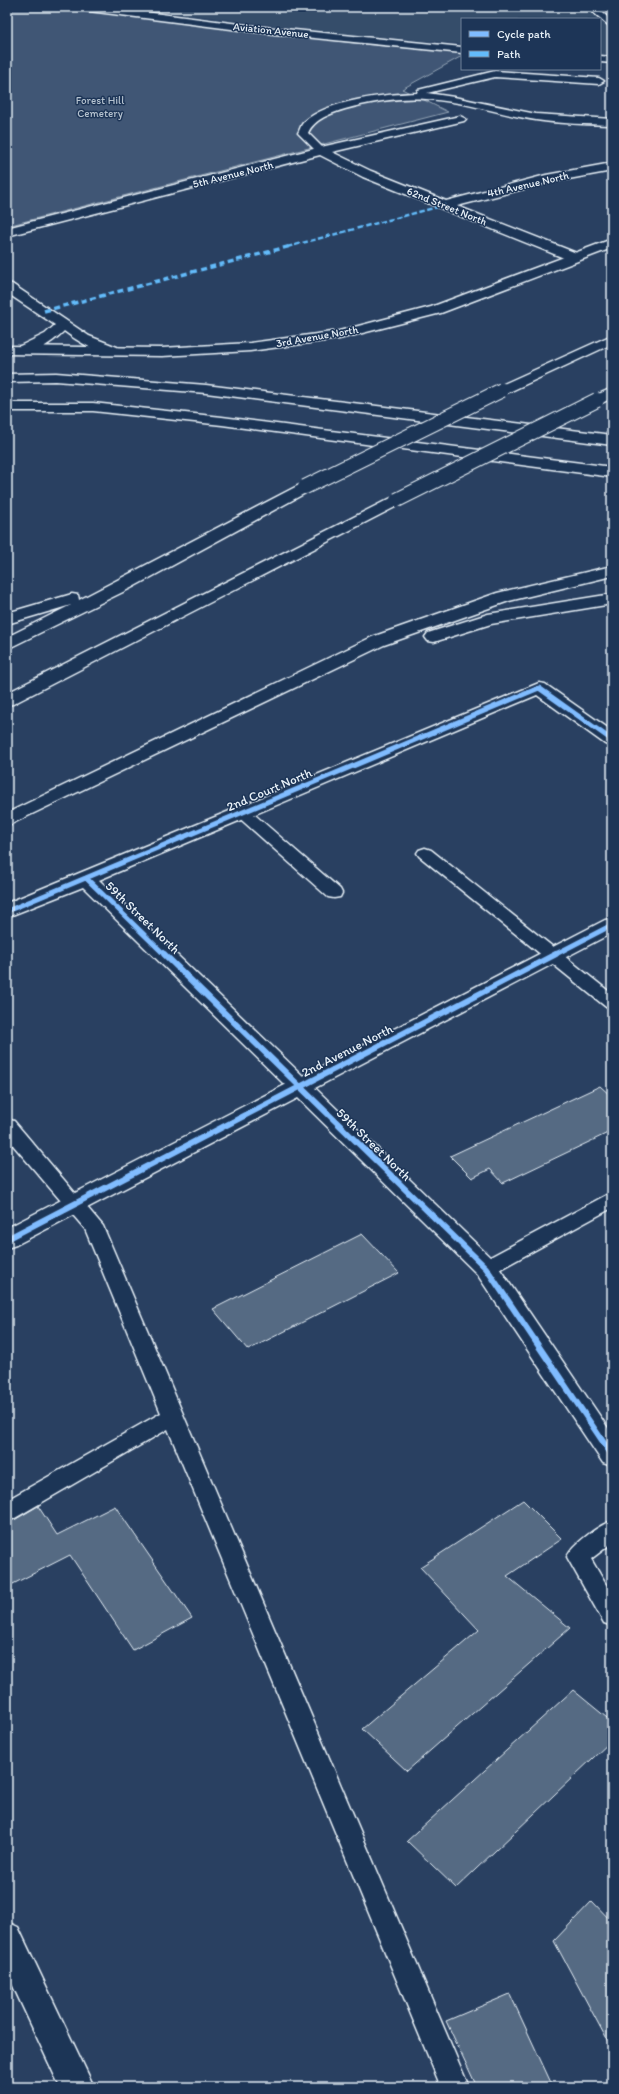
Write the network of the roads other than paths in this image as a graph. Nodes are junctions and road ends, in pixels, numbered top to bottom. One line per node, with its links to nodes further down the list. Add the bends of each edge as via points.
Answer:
1 (81, 7): 5 (main road, Aviation Avenue, via 255,29)
2 (590, 7): 3 (lane)
3 (611, 24): 4 (lane)
4 (601, 26)
5 (461, 50)
6 (601, 59): 7 (main road)
7 (612, 60)
8 (599, 80): 9 (lane, via 495,74)
9 (406, 96): 11 (lane, via 426,96 464,102 536,117); 12 (lane, via 376,100 328,112 307,124 303,133)
10 (460, 119): 12 (main road, 5th Avenue North)
11 (612, 122)
12 (321, 151): 14 (main road, 62nd Street North, via 366,174); 15 (main road, 5th Avenue North)
13 (612, 167): 14 (main road, 4th Avenue North, via 546,179)
14 (445, 205): 17 (main road, 62nd Street North)
15 (7, 232)
16 (612, 243): 17 (main road, 3rd Avenue North)
17 (574, 257): 23 (main road, 3rd Avenue North, via 436,310 339,335 250,347 162,352)
18 (7, 287): 19 (main road)
19 (63, 324): 21 (main road, via 50,337); 23 (main road, via 84,339)
20 (612, 339): 32 (main road, bridge, via 305,487)
21 (25, 349): 22 (main road, 3rd Avenue North); 23 (main road, 3rd Avenue North)
22 (7, 350)
23 (112, 350)
24 (7, 378): 27 (main road, via 56,377 206,389)
25 (612, 392): 37 (main road, bridge)
26 (7, 407): 30 (main road, via 101,407)
27 (563, 433): 28 (main road); 29 (main road)
28 (612, 436)
29 (612, 440)
30 (612, 472)
31 (612, 571): 36 (main road, via 496,599 378,641)
32 (125, 584): 34 (main road); 35 (main road)
33 (612, 599): 36 (main road, via 488,619)
34 (7, 619)
35 (7, 644)
36 (292, 683): 40 (main road)
37 (7, 700)
38 (612, 740): 39 (main road, 2nd Court North, via 539,688)
39 (242, 812): 42 (main road, 2nd Court North); 43 (lane)
40 (7, 820)
41 (425, 853): 46 (lane)
42 (86, 878): 44 (main road, 2nd Court North); 48 (main road, 59th Street North)
43 (334, 893)
44 (7, 911)
45 (612, 925): 46 (main road, 2nd Avenue North)
46 (554, 956): 47 (lane); 48 (main road, 2nd Avenue North)
47 (612, 1003)
48 (300, 1086): 51 (main road, 2nd Avenue North); 53 (main road, 59th Street North)
49 (7, 1126): 51 (lane)
50 (612, 1199): 53 (lane)
51 (76, 1204): 52 (main road, 2nd Avenue North); 54 (lane, via 93,1226)
52 (7, 1239)
53 (486, 1268): 55 (main road, 59th Street North)
54 (173, 1416): 56 (lane); 61 (lane)
55 (612, 1455)
56 (7, 1511)
57 (612, 1530): 58 (lane, via 578,1557)
58 (612, 1616)
59 (7, 1938): 60 (main road)
60 (77, 2087)
61 (455, 2087)

